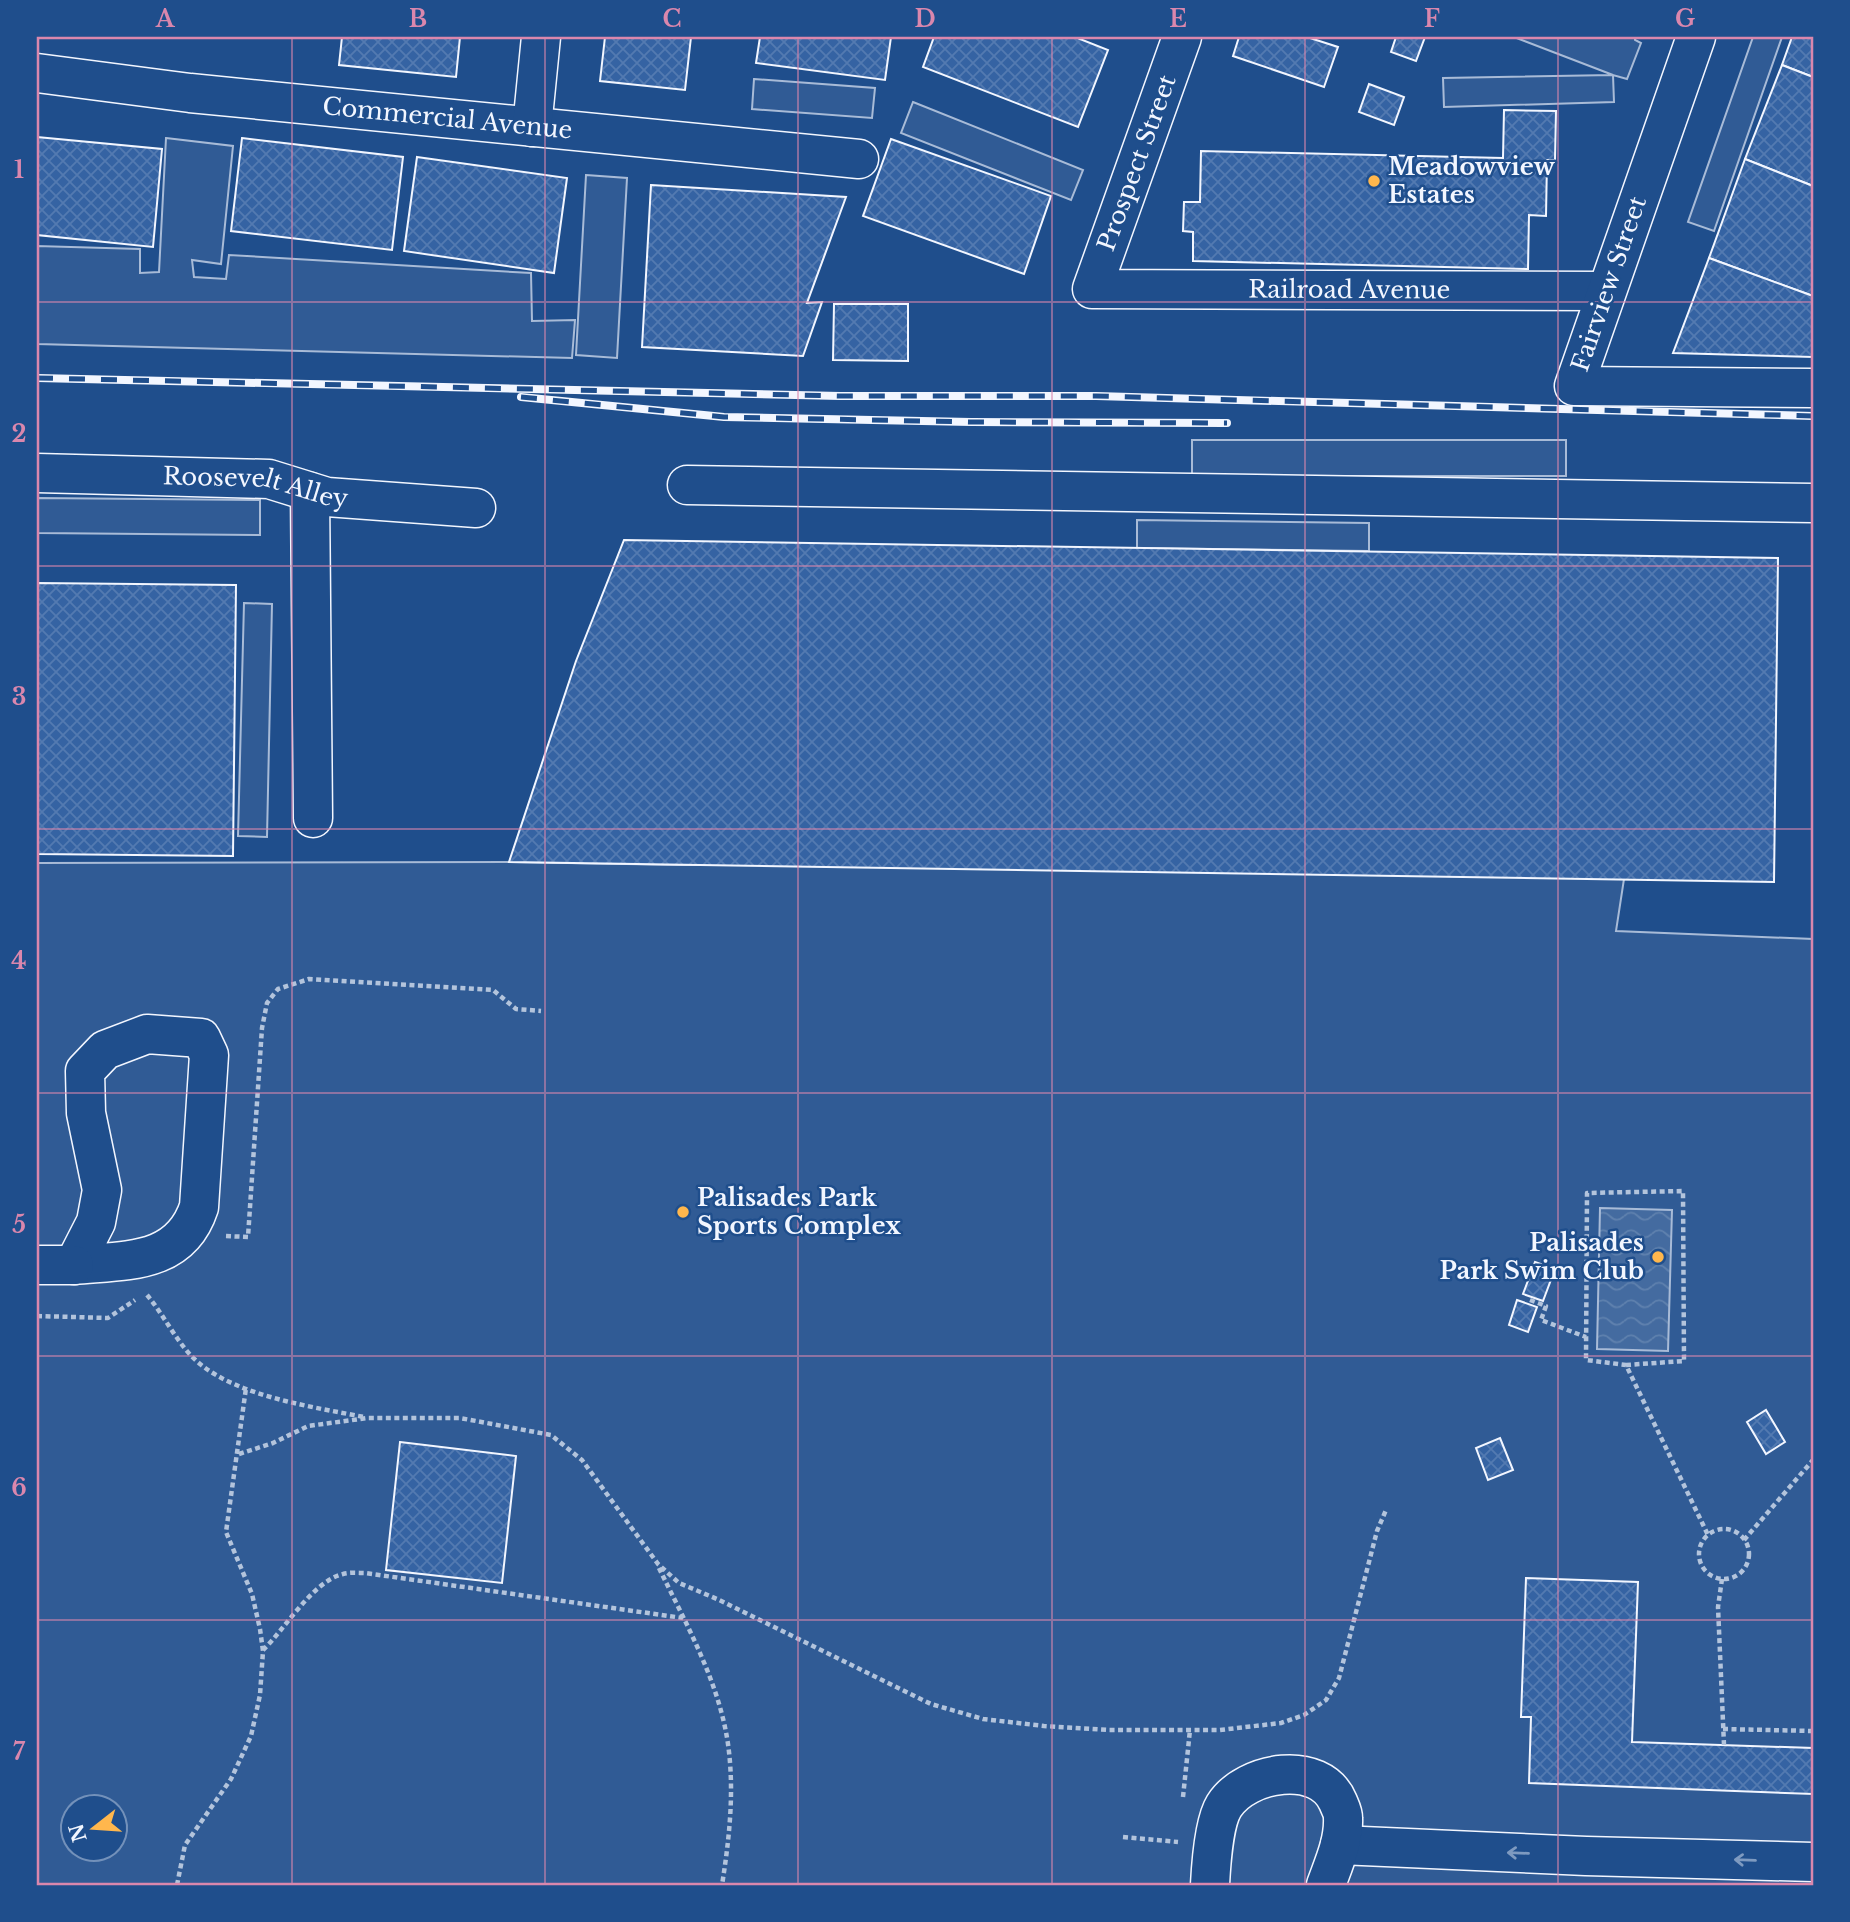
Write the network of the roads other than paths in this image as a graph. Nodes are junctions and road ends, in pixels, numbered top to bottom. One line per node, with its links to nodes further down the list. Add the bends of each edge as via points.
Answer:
1 (541, 37): 5 (street)
2 (1182, 37): 7 (street, Prospect Street)
3 (1696, 37): 8 (street, Fairview Street)
4 (37, 74): 5 (street, Commercial Avenue)
5 (532, 127): 6 (street, Commercial Avenue)
6 (859, 159)
7 (1092, 289): 8 (street, Railroad Avenue)
8 (1606, 290): 9 (street, Fairview Street, via 1574,386)
9 (1813, 388)
10 (37, 473): 12 (street, Roosevelt Alley, via 269,479)
11 (687, 485): 13 (street)
12 (310, 492): 14 (street, Roosevelt Alley); 15 (street)
13 (1813, 503)
14 (476, 508)
15 (313, 818)
16 (37, 1265): 17 (street)
17 (74, 1265): 17 (street, via 160,1253 181,1240 194,1221 199,1207 209,1055 201,1038 148,1034 105,1050 85,1071 86,1113 102,1190 96,1222)
18 (1340, 1845): 19 (street, one-way to 18); 20 (street, via 1343,1815 1334,1792 1313,1777 1277,1774 1242,1787 1223,1806 1213,1845); 21 (street)
19 (1813, 1862)
20 (1210, 1885)
21 (1326, 1885)

